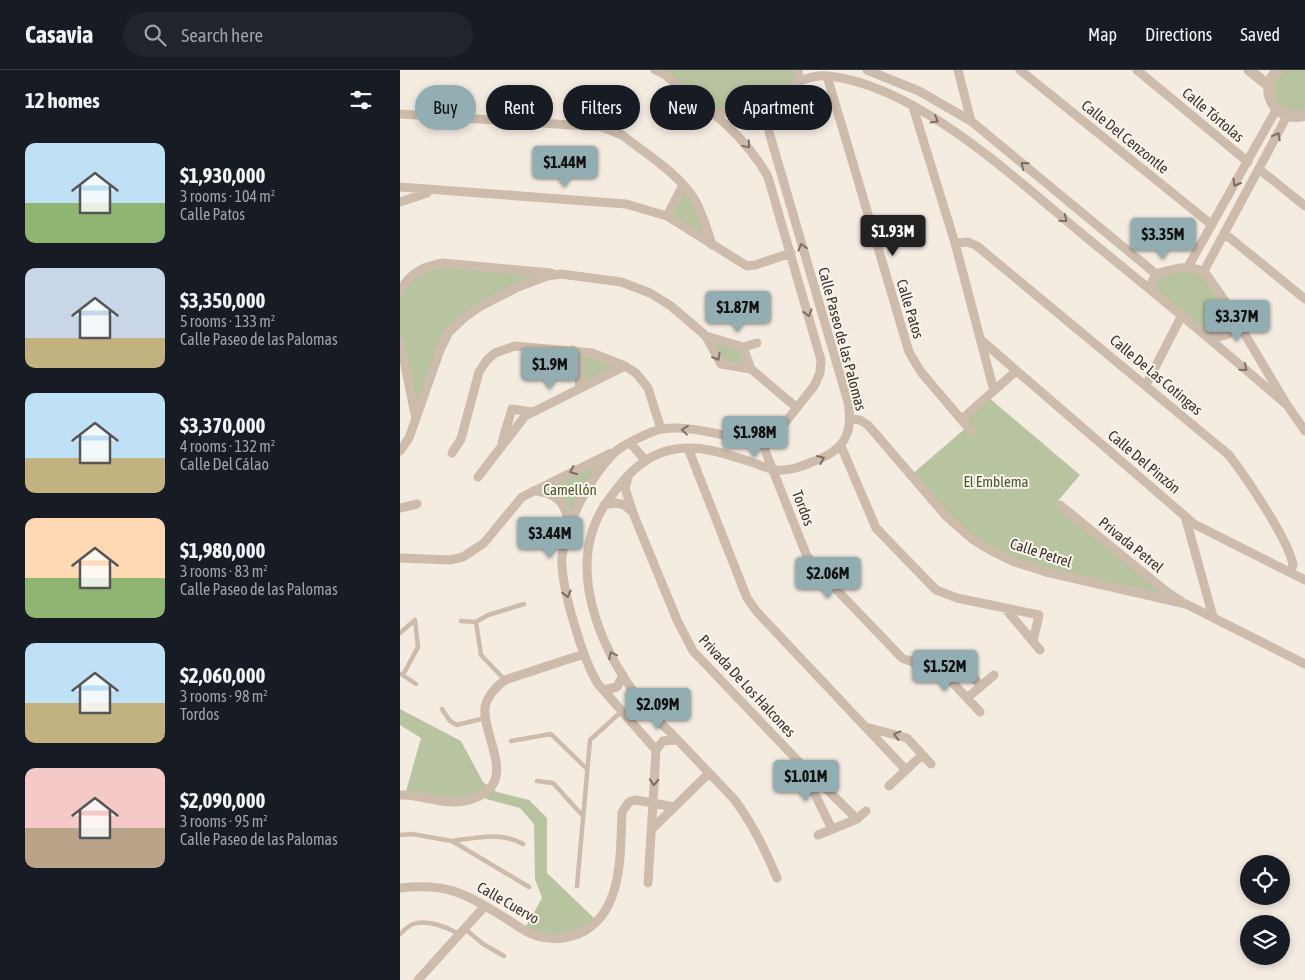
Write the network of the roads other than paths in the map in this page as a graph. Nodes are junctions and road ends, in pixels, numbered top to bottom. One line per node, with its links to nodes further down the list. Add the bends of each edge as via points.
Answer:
1 (655, 70): 9 (street, Calle Paseo de las Palomas)
2 (798, 70): 11 (street)
3 (867, 70): 21 (street, via 919,91)
4 (958, 70): 21 (street)
5 (1020, 70): 31 (street, Calle Del Cenzontle)
6 (1137, 70): 23 (street, Calle Tórtolas)
7 (1250, 70): 14 (street)
8 (1278, 70): 14 (street)
9 (664, 72): 12 (street, Calle Paseo de las Palomas)
10 (827, 76): 11 (street); 15 (street, via 869,86); 62 (street, Calle Patos, via 909,352 921,372)
11 (799, 81): 13 (street)
12 (680, 85)
13 (792, 85)
14 (1269, 86): 16 (street, via 1269,95)
15 (914, 107): 33 (street); 41 (street, one-way to 41, via 963,136)
16 (1276, 110): 20 (street); 23 (street)
17 (400, 114): 25 (street, via 602,128 622,135)
18 (715, 115): 35 (street, Calle Paseo de las Palomas, one-way to 35, via 760,162 768,177)
19 (1305, 115): 20 (street)
20 (1288, 116): 24 (street, one-way to 20)
21 (971, 121): 39 (street, one-way to 21)
22 (769, 130): 61 (street, Calle Paseo de las Palomas, one-way to 22)
23 (1248, 162): 31 (street, one-way to 31)
24 (1259, 169): 29 (street); 32 (street)
25 (683, 185): 30 (street); 34 (street, via 699,208)
26 (400, 187): 27 (street)
27 (437, 191): 28 (street, via 414,195); 30 (street, via 626,204)
28 (400, 202)
29 (1305, 206)
30 (667, 216): 34 (street)
31 (1212, 225): 36 (street)
32 (1224, 233): 37 (street); 42 (street)
33 (954, 244): 47 (street); 55 (street, Calle De Las Cotingas, via 968,242 977,246)
34 (712, 245): 35 (street, via 747,266)
35 (791, 253): 59 (street, Calle Paseo de las Palomas, one-way to 59, via 821,360 814,386)
36 (1188, 267): 37 (street); 39 (street)
37 (1204, 271): 44 (street)
38 (561, 274): 40 (street, via 442,263 412,274); 45 (street, via 621,282 639,288 671,306); 63 (street, via 518,287 479,307 450,332 440,350)
39 (1156, 274): 41 (street, via 1152,282)
40 (401, 290)
41 (1153, 291): 43 (street)
42 (1305, 299)
43 (1182, 315): 46 (street); 55 (street)
44 (1235, 317): 46 (street, via 1234,330 1222,337); 58 (street)
45 (706, 336): 50 (street); 53 (street, one-way to 53, via 721,364)
46 (1208, 336): 58 (street, one-way to 58)
47 (981, 340): 54 (street, Calle Del Pinzón); 57 (street)
48 (400, 341): 63 (street)
49 (757, 343): 50 (street)
50 (742, 347): 53 (street)
51 (573, 350): 52 (street, via 606,357); 56 (street, via 580,368); 74 (street, via 515,346 504,348 487,360 479,372 461,439)
52 (625, 366): 56 (street); 64 (street, via 636,373 648,388)
53 (751, 370): 59 (street)
54 (1016, 371): 57 (street); 85 (street, Calle Del Pinzón)
55 (1146, 384): 88 (street, Calle De Las Cotingas, via 1220,446 1236,465 1288,548 1293,565)
56 (579, 389): 60 (street)
57 (994, 391): 62 (street)
58 (1287, 405): 66 (street)
59 (796, 407): 67 (street, Calle Paseo de las Palomas)
60 (532, 412): 70 (street, via 519,422); 70 (street, via 512,409)
61 (851, 419): 69 (street, Calle Paseo de las Palomas); 91 (street, Calle Petrel, via 868,425 946,516 988,549 1046,572)
62 (962, 419): 65 (street, Calle Patos)
63 (416, 421): 72 (street, via 410,438)
64 (660, 429): 67 (street, one-way to 64, via 678,428); 68 (street)
65 (971, 431)
66 (1305, 431)
67 (767, 442): 76 (street, Tordos, via 765,450)
68 (631, 444): 73 (street); 75 (street)
69 (841, 446): 76 (street, one-way to 69, via 791,470 827,457); 92 (street, via 876,528 936,590)
70 (500, 448): 78 (street)
71 (688, 448): 75 (street, via 669,450); 76 (street, via 719,451); 114 (street, via 747,598)
72 (400, 451)
73 (616, 451): 79 (street, one-way to 79); 86 (street, via 594,478)
74 (452, 452)
75 (645, 460): 77 (street)
76 (774, 470): 101 (street, Tordos, via 813,565 902,658)
77 (631, 473): 81 (street); 84 (street, Privada De Los Halcones, via 625,488)
78 (478, 477)
79 (531, 491): 86 (street, via 546,492 556,497 568,514); 87 (street, via 512,507 484,543 468,554 450,560)
80 (417, 504): 83 (street)
81 (604, 505): 84 (street, via 616,502); 103 (street, one-way to 81, via 597,619 586,568 589,539)
82 (1060, 505): 91 (street, Privada Petrel)
83 (400, 508)
84 (633, 513): 119 (street, Privada De Los Halcones, via 693,651)
85 (1185, 516): 88 (street, Calle Del Pinzón, via 1200,528); 93 (street)
86 (569, 527): 99 (street, one-way to 99, via 562,557 563,573)
87 (400, 558)
88 (1290, 572): 89 (street, Calle Del Pinzón)
89 (1305, 580)
90 (524, 604): 95 (lane)
91 (1186, 604): 93 (street, Calle Petrel)
92 (1005, 608): 97 (street); 97 (street, via 1039,615)
93 (1213, 617): 100 (street)
94 (461, 621): 95 (lane)
95 (476, 622): 105 (lane, via 481,655)
96 (400, 633): 102 (lane, via 415,620 418,647)
97 (1033, 641): 98 (street)
98 (1040, 650)
99 (584, 654): 105 (street); 108 (street, via 591,673)
100 (1305, 664)
101 (940, 669): 107 (street, Tordos, via 960,671); 109 (street)
102 (401, 674): 106 (lane)
103 (623, 675): 108 (street, via 617,687); 115 (street, via 643,704)
104 (994, 675): 107 (street)
105 (505, 680): 113 (street, via 490,695 485,706)
106 (416, 684)
107 (981, 686): 109 (street)
108 (603, 690): 111 (street)
109 (967, 698): 112 (street)
110 (442, 709): 113 (lane, via 450,721 458,725)
111 (622, 711): 117 (street); 121 (lane, via 590,740)
112 (980, 712)
113 (486, 718): 126 (street, via 497,762 496,776 490,787 469,800 456,802)
114 (866, 727): 118 (street, one-way to 114, via 907,738); 122 (street)
115 (677, 740): 117 (street, via 663,741); 123 (street)
116 (511, 742): 121 (lane, via 551,734)
117 (656, 750): 127 (street, one-way to 127)
118 (922, 755): 120 (street); 122 (street)
119 (800, 764): 131 (street, Privada De Los Halcones); 132 (street, Privada De Los Halcones)
120 (931, 764)
121 (586, 769): 130 (lane)
122 (906, 770): 125 (street)
123 (709, 773): 128 (street); 138 (street, via 747,816)
124 (537, 781): 130 (lane, via 553,783)
125 (889, 786)
126 (400, 795)
127 (653, 803): 128 (street); 133 (street); 143 (street, Calle Cuervo, via 635,800 625,806 616,886 610,904 585,931 558,938 536,936)
128 (674, 808): 133 (street)
129 (866, 811): 131 (street)
130 (583, 816): 141 (lane)
131 (857, 818): 132 (street)
132 (832, 829): 135 (street)
133 (651, 830): 139 (street)
134 (400, 835): 136 (lane, via 419,834)
135 (818, 835)
136 (452, 841): 137 (lane, via 494,836 508,837); 140 (lane)
137 (523, 844)
138 (777, 878)
139 (648, 883)
140 (529, 886)
141 (577, 886)
142 (400, 888): 143 (street, Calle Cuervo, via 434,886 469,895)
143 (485, 906): 144 (street)
144 (462, 931): 145 (lane, via 413,924); 146 (lane); 147 (street)
145 (400, 934)
146 (504, 956)
147 (418, 980)

